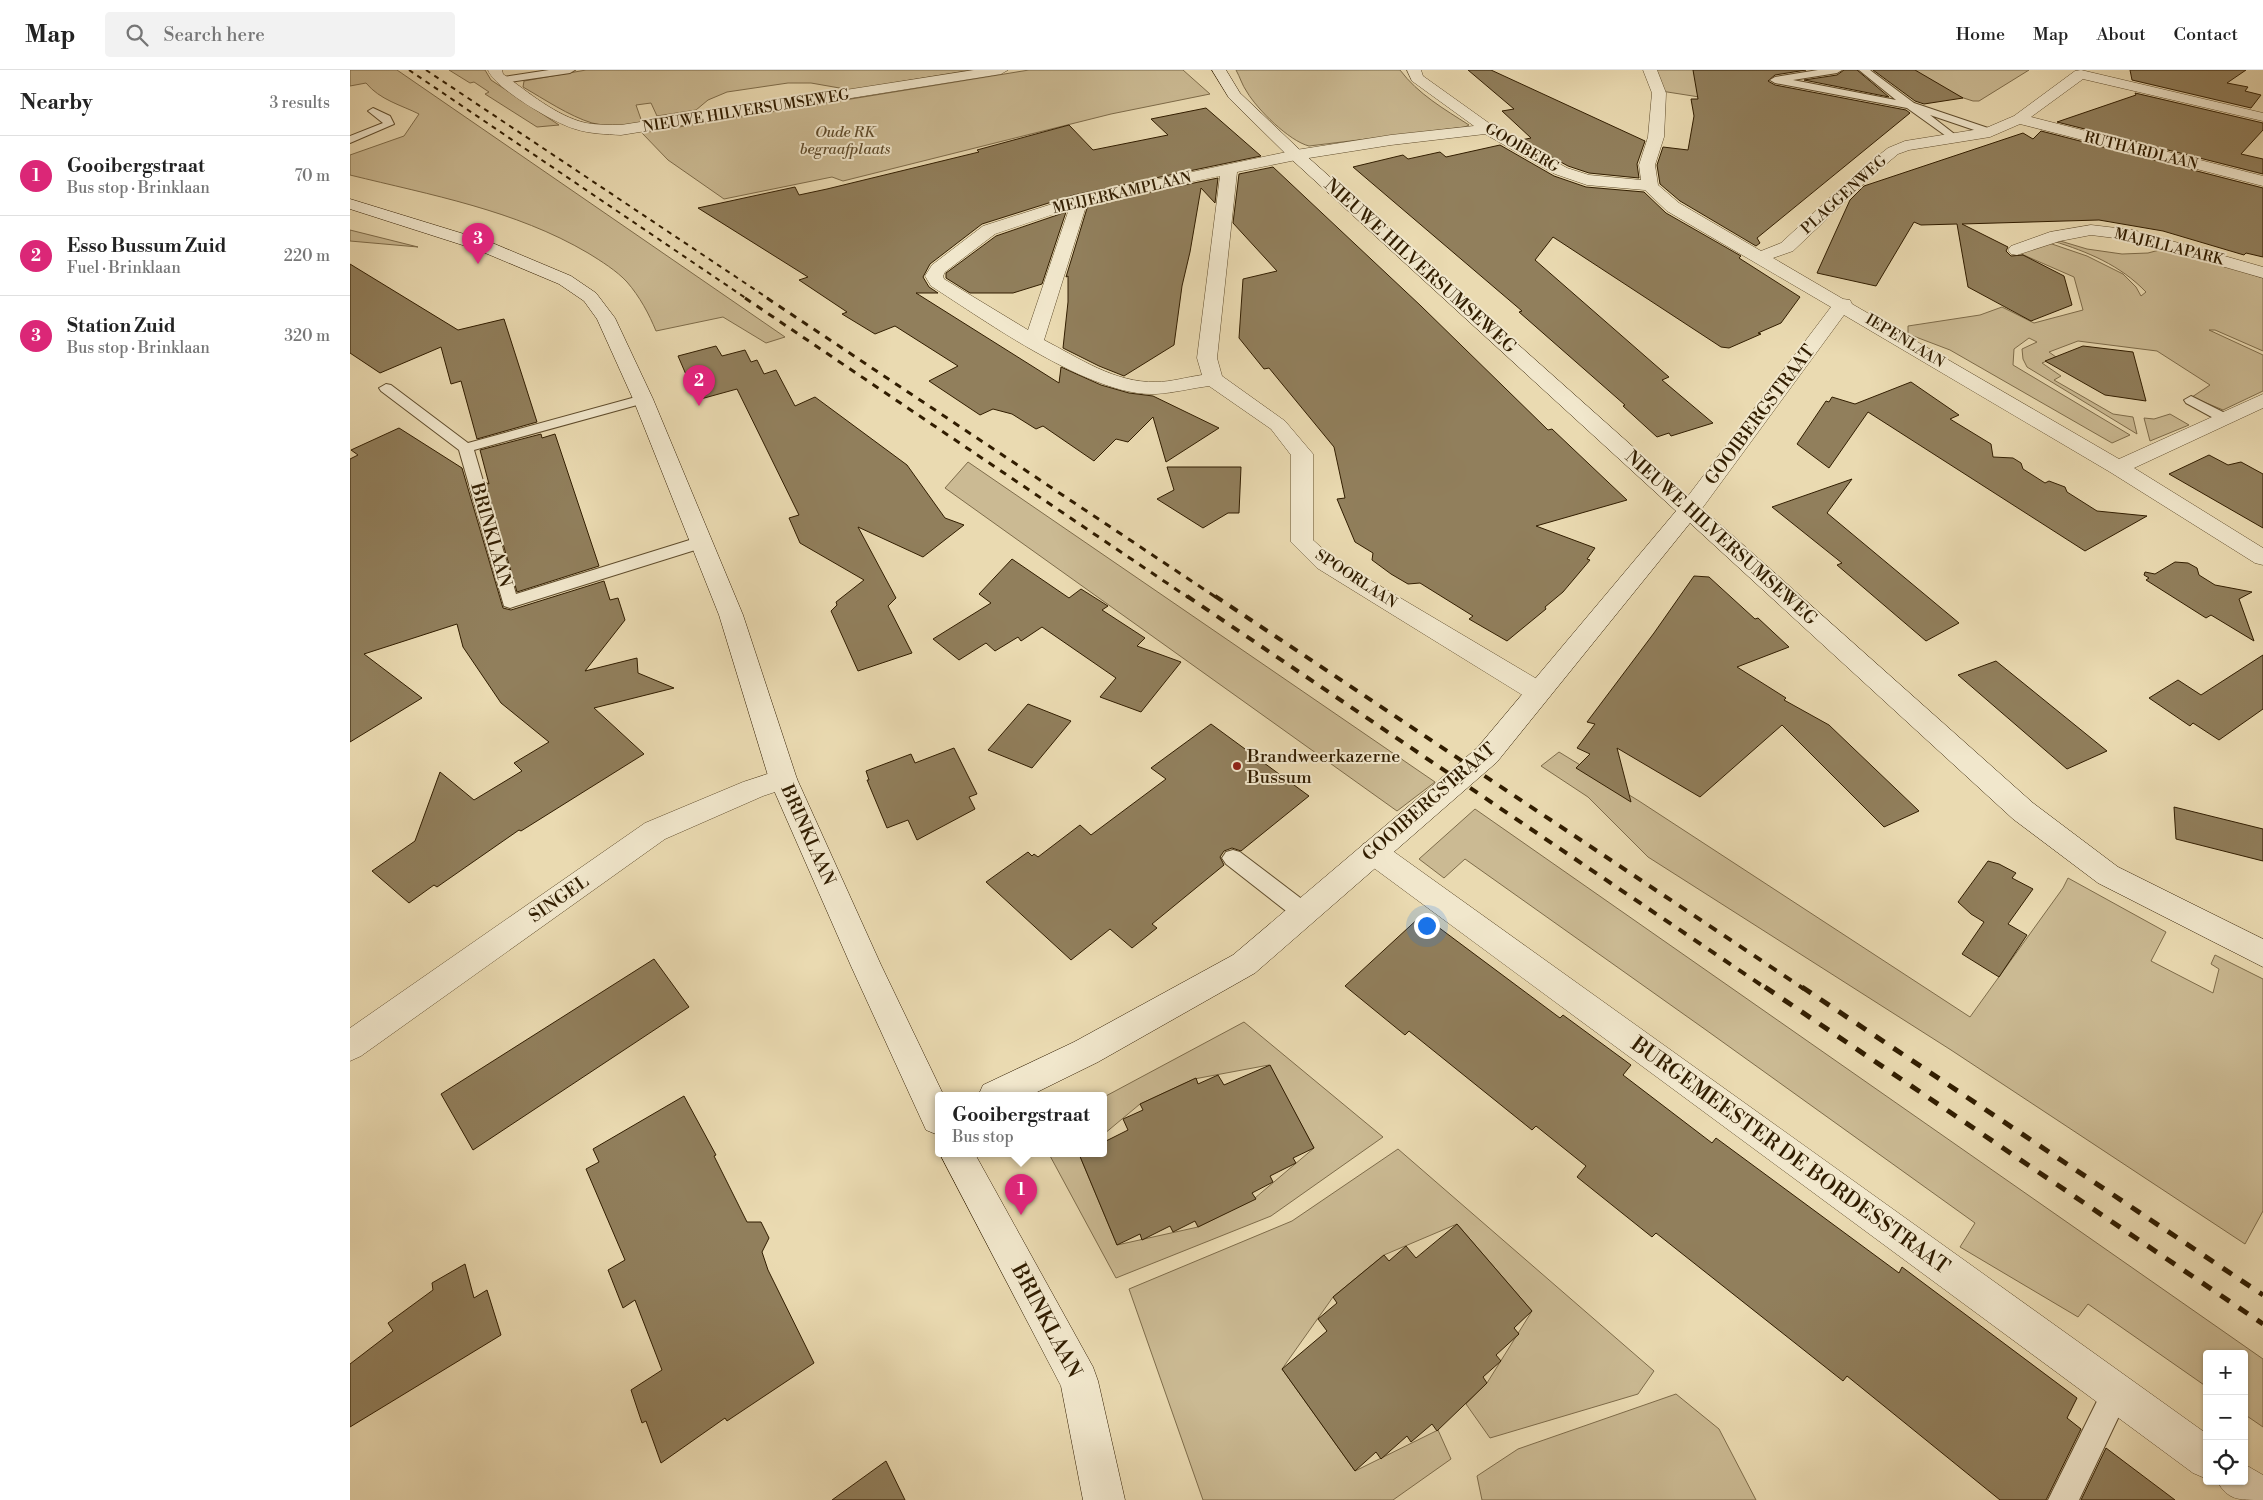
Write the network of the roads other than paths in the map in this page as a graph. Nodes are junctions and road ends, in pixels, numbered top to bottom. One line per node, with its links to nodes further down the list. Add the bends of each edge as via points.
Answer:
1 (570, 70): 9 (lane)
2 (1001, 70): 9 (street, NIEUWE HILVERSUMSEWEG, via 621,130 592,129 574,124 531,100)
3 (1219, 70): 20 (street, NIEUWE HILVERSUMSEWEG, via 1234,95)
4 (1414, 70): 15 (street, GOOIBERG, via 1417,78)
5 (1650, 70): 23 (street, via 1658,93 1656,137 1647,165)
6 (1837, 70): 10 (lane, via 1775,80)
7 (1864, 70): 10 (lane)
8 (2083, 72): 12 (street); 14 (street, PLAGGENWEG)
9 (499, 75)
10 (1913, 106): 17 (lane); 18 (lane)
11 (372, 111): 13 (lane)
12 (2263, 117)
13 (386, 118): 16 (lane); 19 (lane, via 389,124)
14 (2019, 120): 17 (street, PLAGGENWEG); 22 (street, RUTHARDLAAN)
15 (1488, 129): 20 (street, MEIJERKAMPLAAN); 23 (street, GOOIBERG, via 1560,171 1587,180)
16 (350, 131)
17 (1990, 132): 18 (street, PLAGGENWEG)
18 (1953, 138): 27 (street, PLAGGENWEG, via 1893,151 1787,247)
19 (350, 140)
20 (1296, 154): 21 (street, MEIJERKAMPLAAN); 39 (street, NIEUWE HILVERSUMSEWEG)
21 (1229, 169): 24 (street, MEIJERKAMPLAAN); 31 (street, via 1207,358)
22 (2263, 181)
23 (1650, 186): 27 (street, IEPENLAAN, via 1673,207)
24 (1080, 200): 30 (street); 30 (street, MEIJERKAMPLAAN, via 989,230 938,268 934,276 937,282)
25 (356, 207): 33 (street, BRINKLAAN, via 484,246 565,280 590,297 606,318)
26 (2017, 250): 28 (street, MAJELLAPARK, via 2056,236 2091,230 2133,235)
27 (1760, 257): 29 (street, IEPENLAAN)
28 (2263, 273)
29 (1843, 304): 38 (street, IEPENLAAN); 39 (street, GOOIBERGSTRAAT)
30 (1034, 342): 31 (street, MEIJERKAMPLAAN, via 1107,380 1132,386 1156,388)
31 (1213, 378): 42 (street, SPOORLAAN, via 1278,425 1302,454 1302,542 1325,563)
32 (386, 388): 37 (lane)
33 (643, 399): 37 (lane); 40 (street, BRINKLAAN)
34 (2191, 400): 36 (lane)
35 (2263, 400): 36 (street)
36 (2224, 418): 38 (street)
37 (466, 448): 40 (lane, BRINKLAAN, via 510,602)
38 (2118, 468): 41 (street, IEPENLAAN)
39 (1690, 509): 42 (street, GOOIBERGSTRAAT); 47 (street, NIEUWE HILVERSUMSEWEG, via 2023,811 2108,875)
40 (702, 542): 43 (street, BRINKLAAN, via 731,615)
41 (2263, 558)
42 (1538, 692): 44 (street, GOOIBERGSTRAAT, via 1487,755)
43 (783, 778): 48 (street, SINGEL, via 655,831); 50 (street, BRINKLAAN)
44 (1373, 852): 46 (street, GOOIBERGSTRAAT); 52 (street, BURGEMEESTER DE BORDESSTRAAT)
45 (1233, 858): 46 (lane)
46 (1303, 912): 49 (street, GOOIBERGSTRAAT, via 1244,964 1086,1052)
47 (2263, 954)
48 (350, 1046)
49 (1004, 1092)
50 (935, 1113)
51 (959, 1157): 55 (street, BRINKLAAN, via 1079,1382)
52 (2116, 1393): 53 (street, BURGEMEESTER DE BORDESSTRAAT); 56 (lane)
53 (2203, 1456)
54 (2242, 1485): 57 (street)
55 (1104, 1500)
56 (2063, 1500)
57 (2263, 1500)

